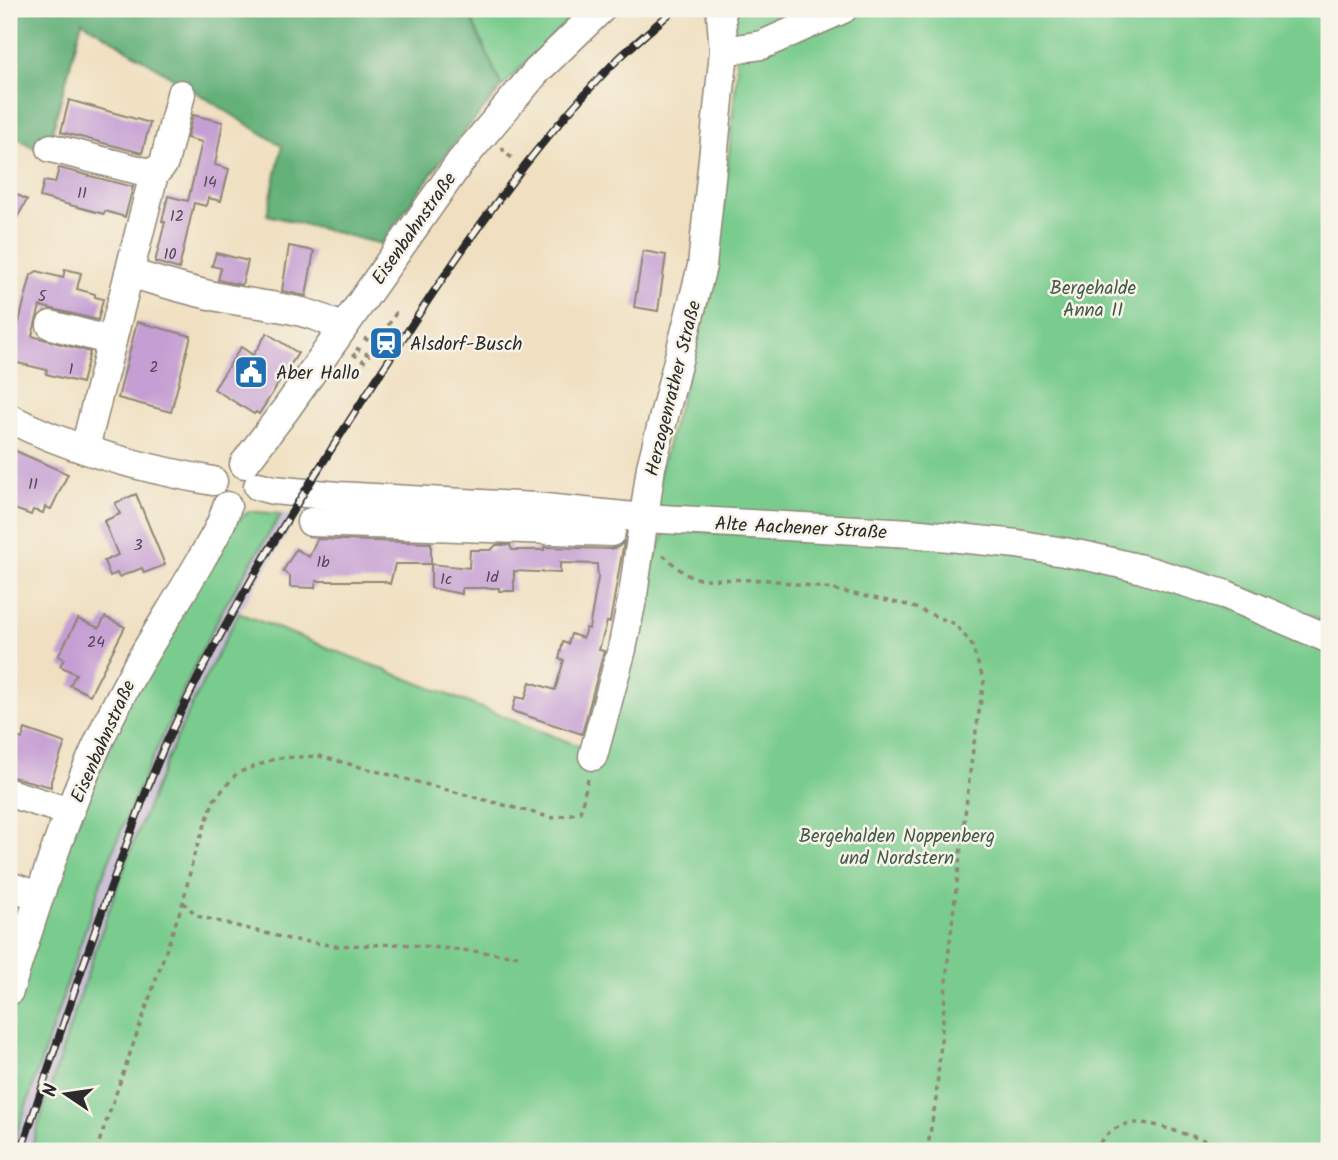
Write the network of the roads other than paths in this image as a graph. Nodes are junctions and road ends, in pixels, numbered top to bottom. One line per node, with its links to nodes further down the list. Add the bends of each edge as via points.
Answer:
1 (601, 9): 10 (street, Eisenbahnstraße, via 537,71 483,133 428,205)
2 (843, 9): 4 (street, via 762,45)
3 (720, 15): 4 (street, Herzogenrather Straße)
4 (724, 51): 18 (street, Herzogenrather Straße, via 702,266 651,467)
5 (181, 94): 7 (street, via 164,163)
6 (51, 148): 7 (street)
7 (155, 174): 8 (street)
8 (129, 273): 10 (street, via 298,312 333,323); 11 (street)
9 (51, 325): 11 (street)
10 (345, 336): 14 (street, Eisenbahnstraße, via 280,419)
11 (112, 341): 13 (street)
12 (9, 418): 13 (street)
13 (85, 448): 15 (street)
14 (251, 475): 15 (street, via 231,463 219,469); 16 (street, via 253,499); 18 (street, Alte Aachener Straße, via 272,490 535,507)
15 (213, 481): 16 (street, via 216,496)
16 (228, 506): 22 (street, Eisenbahnstraße, via 133,674)
17 (311, 522): 18 (street, Alte Aachener Straße)
18 (643, 526): 19 (street, Alte Aachener Straße, via 911,533 1017,544 1109,561 1227,595); 20 (street, Herzogenrather Straße, via 621,649)
19 (1329, 639)
20 (593, 756)
21 (9, 793): 22 (street)
22 (70, 812): 24 (street, Eisenbahnstraße)
23 (9, 886): 24 (street)
24 (39, 896): 25 (street, Eisenbahnstraße)
25 (9, 991)

